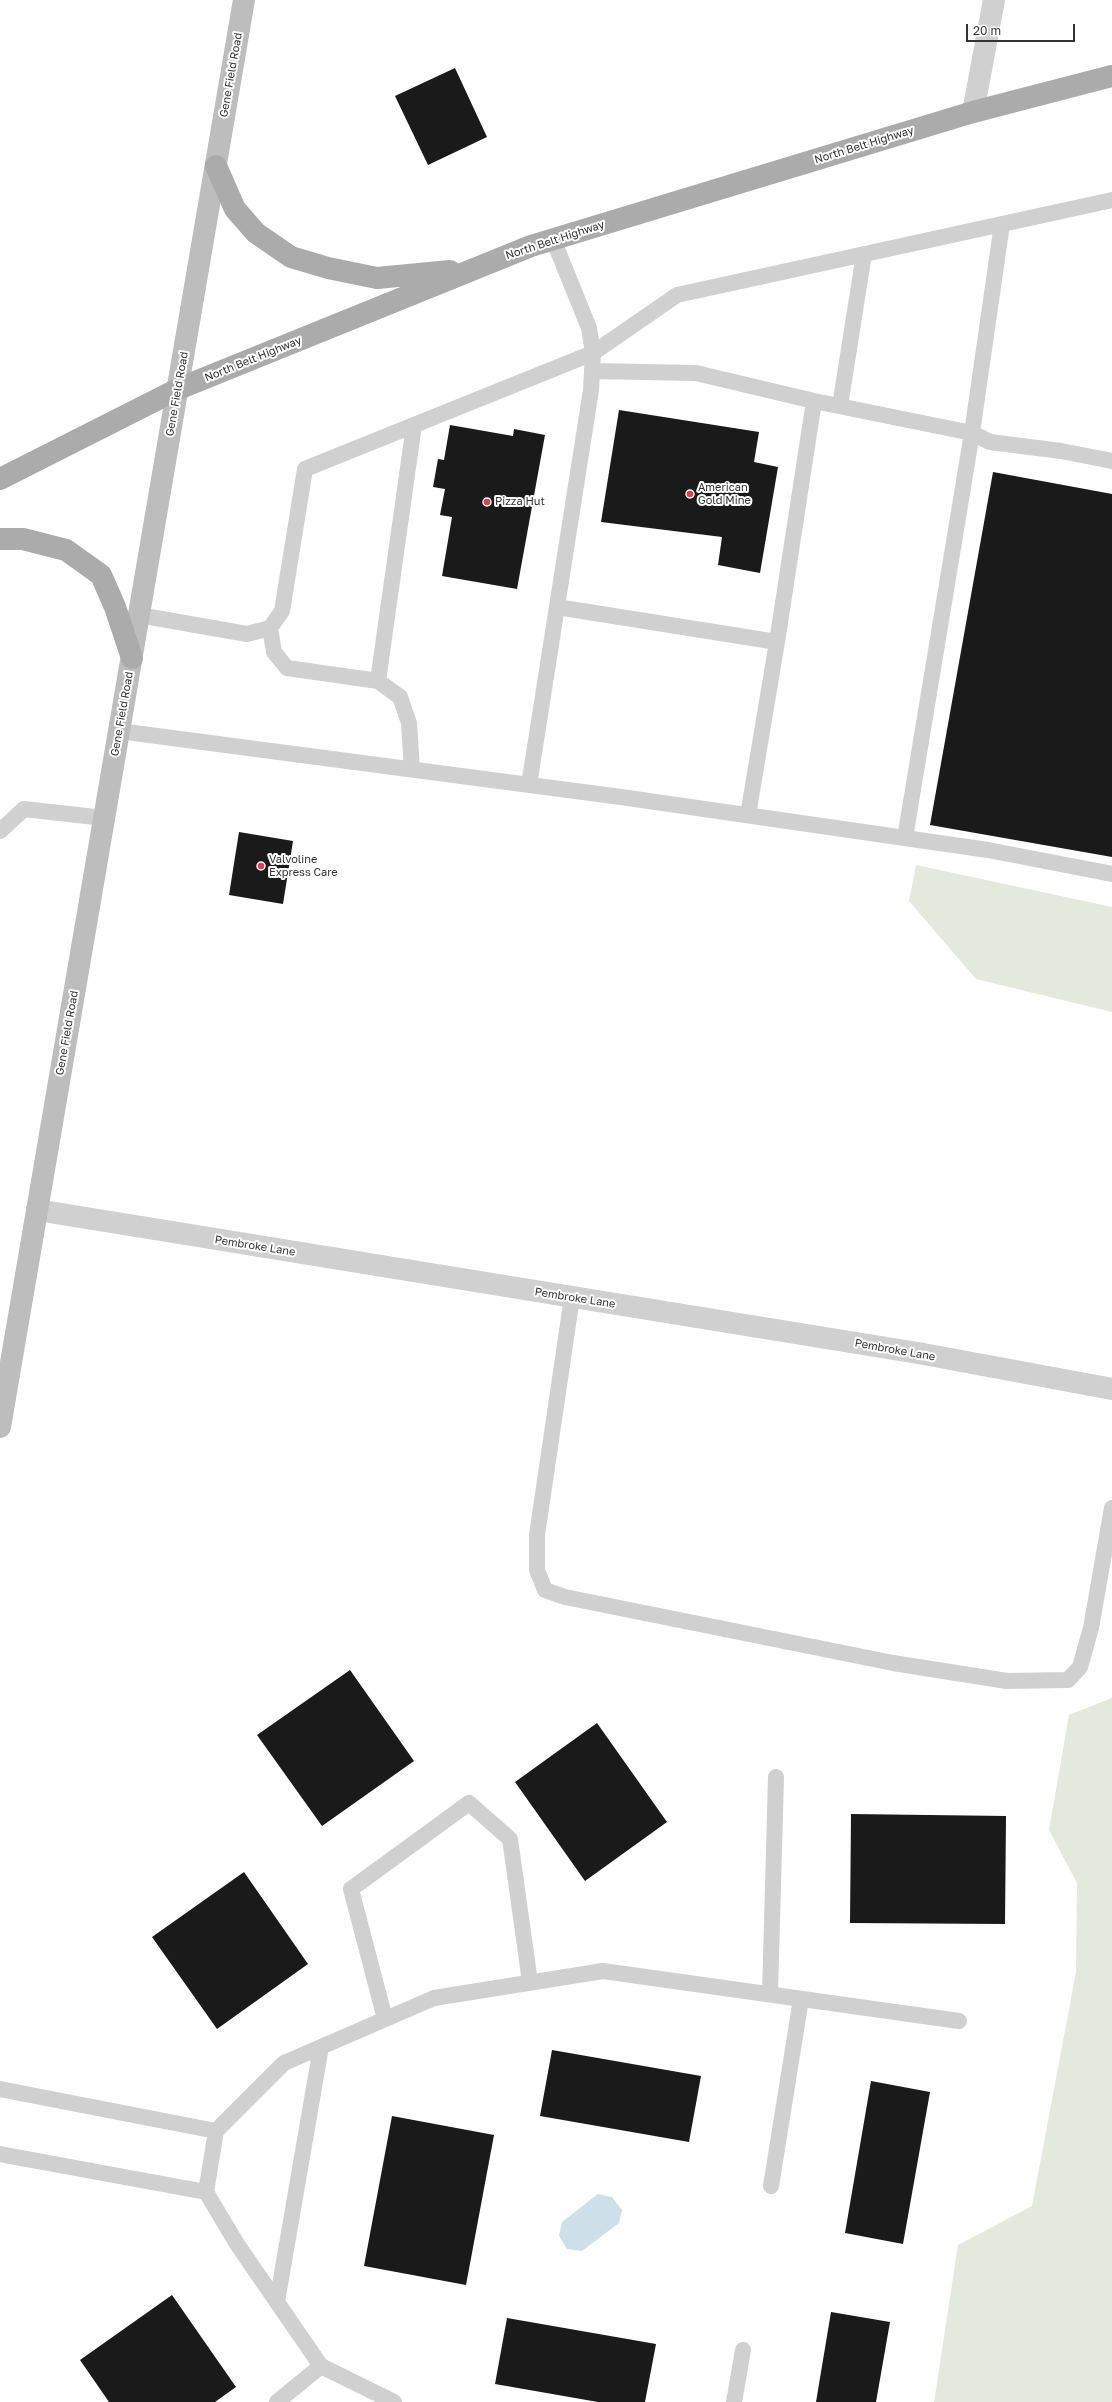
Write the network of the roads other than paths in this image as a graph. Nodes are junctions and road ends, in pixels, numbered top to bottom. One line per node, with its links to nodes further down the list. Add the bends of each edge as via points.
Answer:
1 (244, 0): 5 (street, Gene Field Road)
2 (994, 0): 4 (street)
3 (1112, 76): 4 (main road, North Belt Highway)
4 (973, 112): 8 (main road, North Belt Highway)
5 (216, 166): 10 (main road, via 234,209 256,233 291,256 328,268 376,278); 13 (street, Gene Field Road)
6 (1112, 200): 7 (lane)
7 (1002, 224): 9 (lane); 17 (lane)
8 (553, 239): 10 (main road, North Belt Highway); 11 (lane, via 589,328)
9 (864, 254): 11 (lane, via 676,295); 15 (lane)
10 (475, 269): 13 (main road, North Belt Highway)
11 (593, 353): 12 (lane); 16 (lane)
12 (592, 371): 14 (lane, via 696,373); 21 (lane)
13 (178, 390): 19 (main road, North Belt Highway); 22 (street, Gene Field Road)
14 (814, 401): 15 (lane); 24 (lane)
15 (840, 406): 17 (lane)
16 (414, 425): 23 (lane, via 305,469 282,611); 26 (lane)
17 (972, 433): 18 (lane, via 990,442 1061,451); 33 (lane)
18 (1112, 461)
19 (0, 479)
20 (0, 539): 25 (main road, via 23,539 66,550 101,575)
21 (557, 607): 24 (lane); 29 (lane)
22 (139, 616): 23 (lane, via 247,634); 25 (street, Gene Field Road)
23 (270, 628): 26 (lane, via 274,652 287,668)
24 (777, 642): 30 (lane)
25 (132, 658): 27 (street, Gene Field Road)
26 (378, 681): 28 (lane, via 400,697 410,723)
27 (119, 731): 28 (lane); 31 (street, Gene Field Road)
28 (412, 769): 29 (lane)
29 (529, 785): 30 (lane)
30 (748, 815): 33 (lane)
31 (104, 818): 32 (lane, via 24,809); 35 (street, Gene Field Road)
32 (0, 831)
33 (905, 838): 34 (lane, via 988,850)
34 (1112, 874)
35 (37, 1210): 36 (street, Pembroke Lane); 38 (street, Gene Field Road)
36 (572, 1297): 37 (street, Pembroke Lane); 39 (lane, via 537,1535 537,1570 545,1590 565,1597 893,1664 1008,1681 1068,1680 1080,1667 1091,1628)
37 (1112, 1389)
38 (0, 1427)
39 (1112, 1508)
40 (776, 1776): 42 (lane)
41 (530, 1982): 42 (lane, via 603,1971); 44 (lane, via 434,1998); 44 (lane, via 510,1839 469,1803 351,1889)
42 (770, 1994): 43 (lane)
43 (802, 1999): 45 (lane); 50 (lane)
44 (385, 2019): 46 (lane)
45 (959, 2021)
46 (320, 2047): 48 (lane, via 284,2063); 52 (lane)
47 (0, 2089): 48 (lane)
48 (216, 2131): 51 (lane)
49 (0, 2154): 51 (lane)
50 (771, 2186)
51 (206, 2192): 52 (lane, via 237,2244)
52 (277, 2302): 54 (lane)
53 (743, 2350): 57 (lane)
54 (321, 2366): 55 (lane); 56 (lane)
55 (277, 2402)
56 (394, 2402)
57 (734, 2402)

